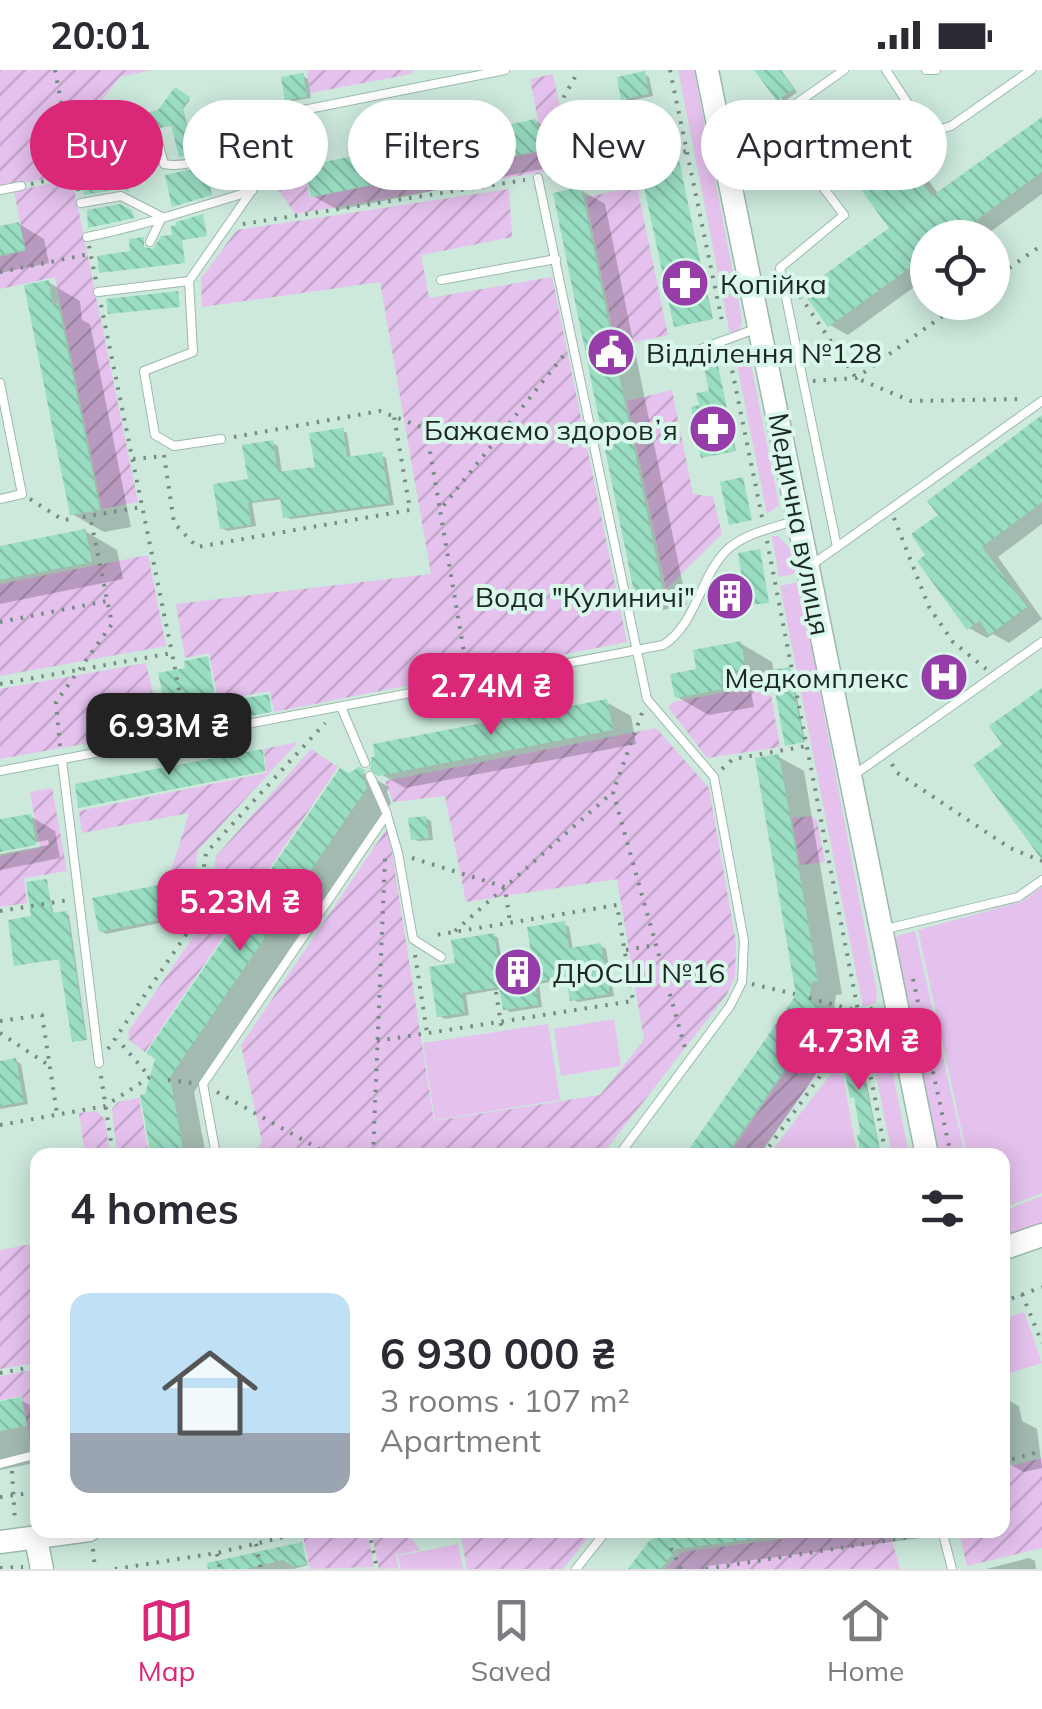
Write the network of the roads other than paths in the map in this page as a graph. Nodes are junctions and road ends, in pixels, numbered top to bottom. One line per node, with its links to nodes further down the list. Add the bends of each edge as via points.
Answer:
1 (505, 70): 12 (lane)
2 (708, 70): 10 (street, Медична вулиця)
3 (818, 70): 9 (lane)
4 (844, 70): 9 (lane)
5 (886, 70): 8 (lane, via 931,132)
6 (926, 70): 7 (lane)
7 (936, 70)
8 (1031, 70)
9 (828, 80): 11 (lane)
10 (714, 100)
11 (800, 100)
12 (328, 105)
13 (21, 186): 14 (lane)
14 (0, 190)
15 (541, 190): 23 (lane)
16 (732, 190): 27 (street, Медична вулиця)
17 (824, 190): 34 (lane, via 844,216 780,268)
18 (252, 191): 20 (lane); 25 (lane)
19 (81, 204): 20 (lane, via 122,196)
20 (162, 216): 21 (lane); 22 (lane)
21 (87, 237)
22 (150, 242)
23 (556, 260): 24 (lane); 37 (lane)
24 (441, 280)
25 (189, 281): 26 (lane); 31 (lane, via 193,352 144,371 155,434 174,446)
26 (98, 292)
27 (760, 327): 28 (lane); 33 (street, Медична вулиця)
28 (668, 360)
29 (0, 383): 32 (lane, via 22,494)
30 (1042, 401): 34 (lane)
31 (221, 439)
32 (0, 498)
33 (799, 520): 35 (street, Медична вулиця); 37 (lane, via 731,546 678,632)
34 (838, 547): 35 (lane)
35 (808, 567): 43 (street, Медична вулиця)
36 (1042, 642): 43 (lane)
37 (638, 650): 38 (lane); 50 (lane, via 647,699 714,777 744,941 742,982 721,1019)
38 (341, 706): 39 (lane); 40 (lane)
39 (62, 760): 41 (lane); 48 (lane)
40 (365, 762)
41 (0, 771)
42 (370, 776): 44 (lane)
43 (851, 778): 46 (street, Медична вулиця)
44 (387, 814): 47 (lane, via 413,939); 49 (lane, via 203,1084)
45 (1042, 880): 46 (lane, via 1018,897)
46 (882, 930): 51 (street, Медична вулиця)
47 (441, 956)
48 (99, 1063)
49 (215, 1148)
50 (625, 1148)
51 (927, 1148)
52 (1042, 1235): 53 (street)
53 (1010, 1246)
54 (30, 1456): 55 (lane)
55 (0, 1464)
56 (31, 1538): 60 (street)
57 (50, 1538): 60 (street)
58 (601, 1538): 62 (lane)
59 (944, 1538): 63 (lane)
60 (36, 1539): 61 (street)
61 (36, 1568)
62 (576, 1569)
63 (952, 1569)

